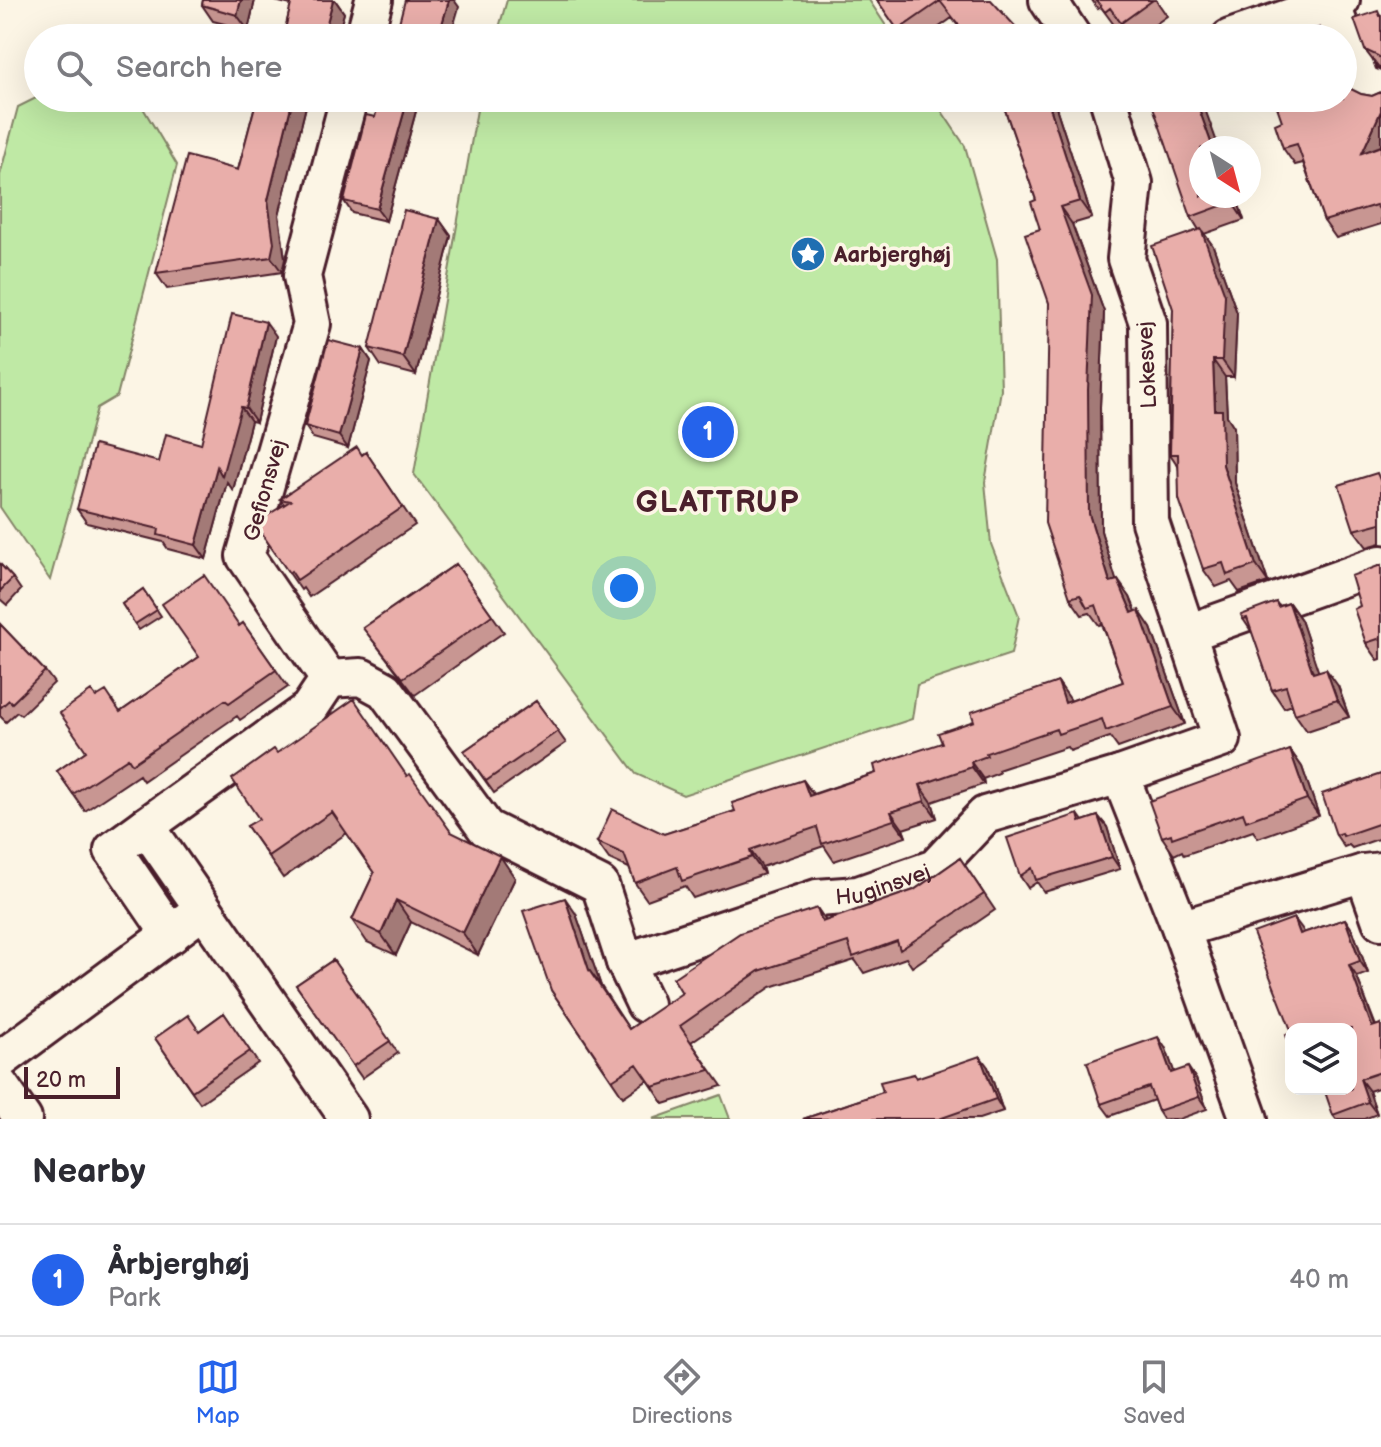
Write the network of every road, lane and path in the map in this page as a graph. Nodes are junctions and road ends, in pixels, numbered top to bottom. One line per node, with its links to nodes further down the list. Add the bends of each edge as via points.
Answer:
1 (374, 0): 4 (street)
2 (1048, 0): 5 (street)
3 (1336, 2): 6 (street); 7 (street)
4 (368, 24)
5 (1064, 24)
6 (1271, 24)
7 (1343, 24)
8 (1357, 70): 9 (street, via 1361,83)
9 (1381, 92)
10 (345, 112): 14 (street, Gefionsvej, via 302,276 312,324 245,556)
11 (1112, 112): 13 (street, Lokesvej, via 1134,183 1126,259 1148,323 1150,522)
12 (1381, 564): 13 (street)
13 (1188, 633): 15 (street, Lokesvej)
14 (329, 679): 17 (street, via 309,709); 23 (street, via 361,677 385,690 486,828 600,885)
15 (1222, 739): 16 (street, Huginsvej)
16 (1120, 775): 21 (street); 23 (street, Huginsvej, via 985,815 935,868 858,895 817,898)
17 (146, 826): 19 (street); 22 (street, via 113,850)
18 (1373, 872): 20 (street); 21 (street)
19 (203, 910): 22 (street); 28 (street)
20 (1381, 921)
21 (1181, 929): 29 (street)
22 (171, 935): 25 (street)
23 (625, 962): 24 (street)
24 (645, 1004)
25 (0, 1060)
26 (0, 1086): 27 (street)
27 (23, 1119)
28 (349, 1119)
29 (1249, 1119)

